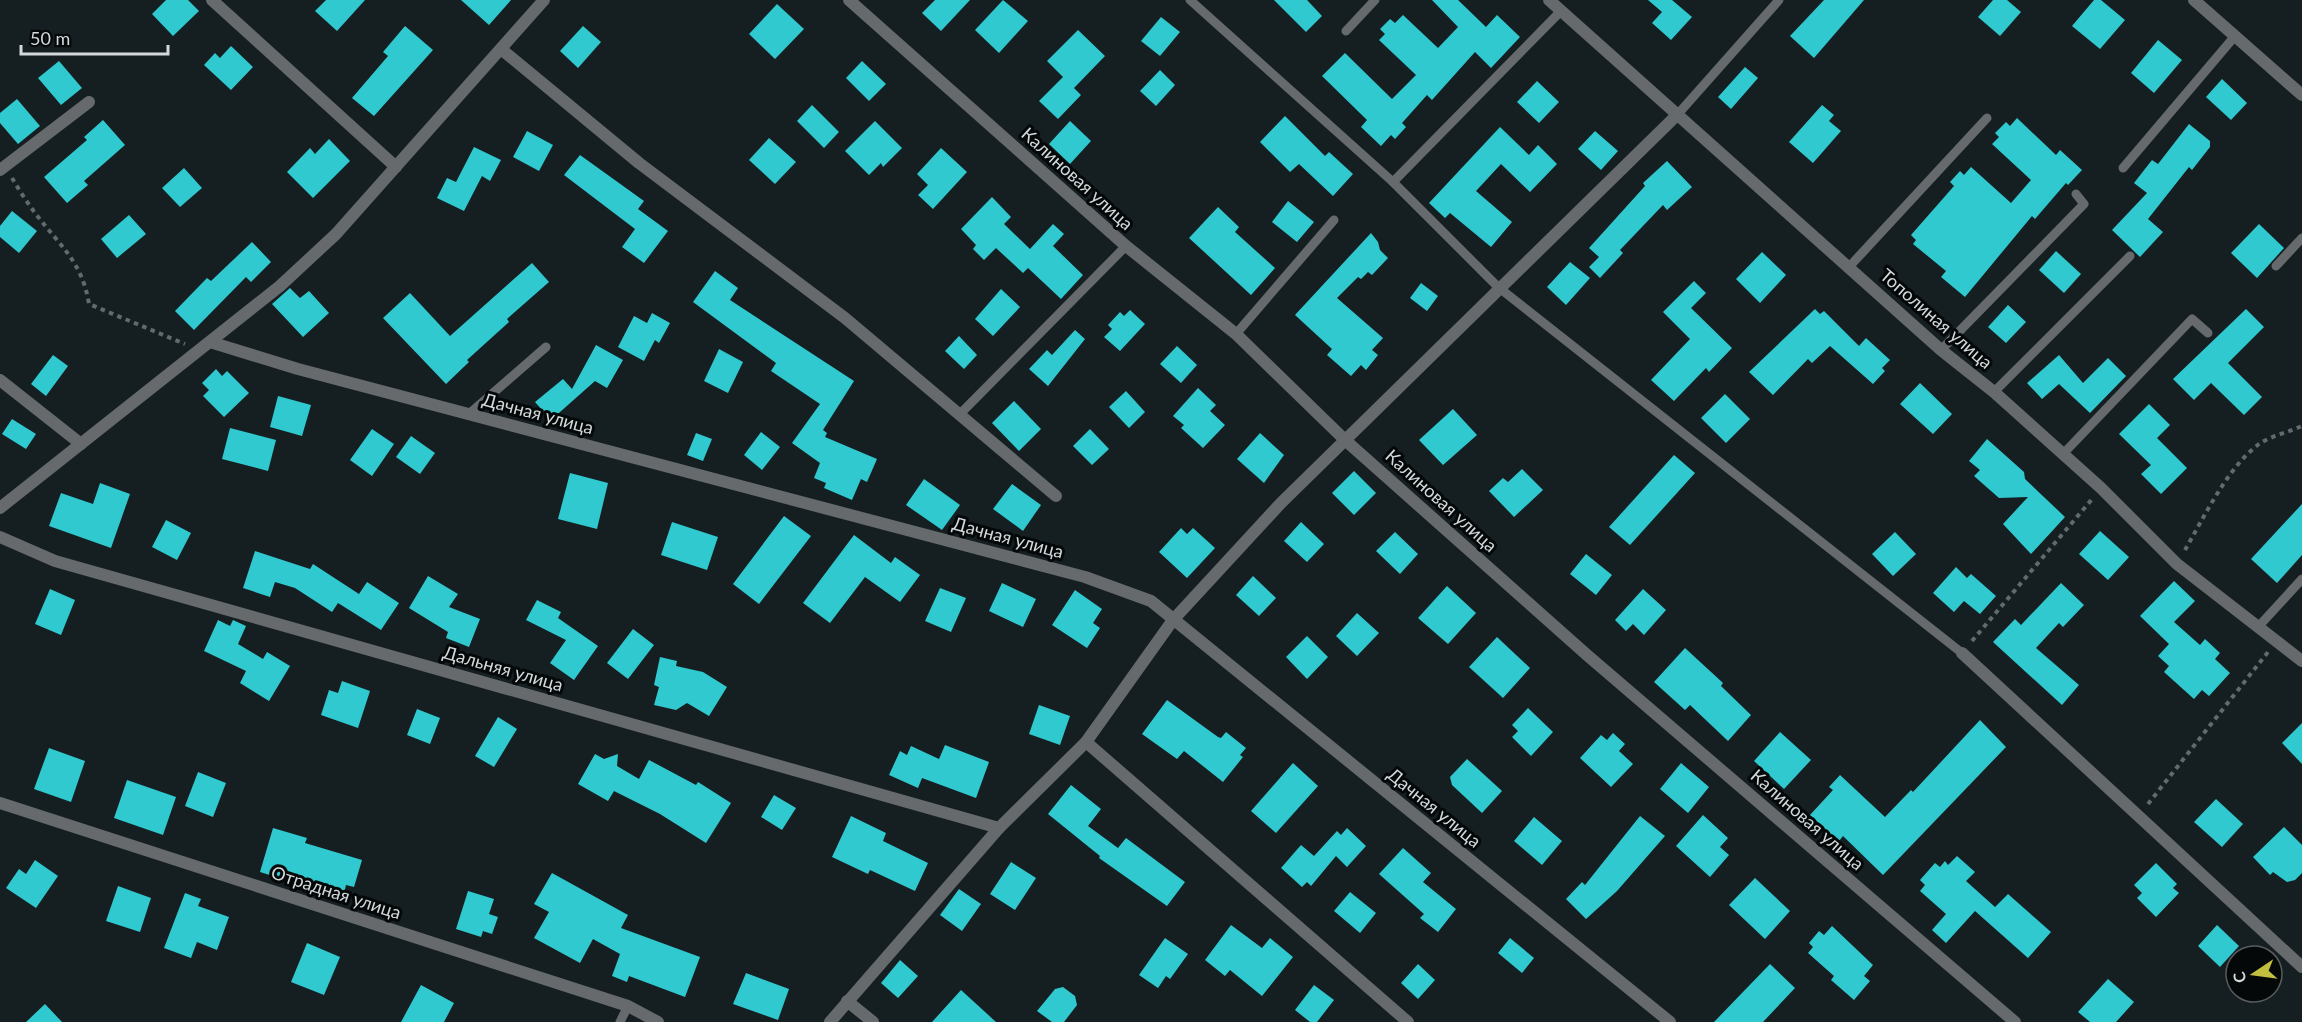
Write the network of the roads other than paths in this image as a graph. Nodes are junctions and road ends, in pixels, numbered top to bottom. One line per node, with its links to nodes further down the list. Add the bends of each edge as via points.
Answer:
1 (212, 0): 17 (street)
2 (544, 0): 12 (street)
3 (849, 0): 24 (street, Калиновая улица)
4 (1190, 0): 20 (lane)
5 (1375, 0): 10 (lane)
6 (1549, 0): 9 (street, Тополиная улица)
7 (1779, 0): 15 (lane)
8 (2194, 0): 11 (street)
9 (1561, 11): 15 (street, Тополиная улица); 20 (lane)
10 (1346, 31)
11 (2235, 36): 13 (street); 19 (lane)
12 (501, 50): 17 (street); 37 (street, via 639,163 844,318)
13 (2302, 95)
14 (89, 102): 18 (street)
15 (1678, 114): 27 (street, Тополиная улица); 28 (street)
16 (1987, 118): 27 (lane)
17 (396, 167): 31 (street, via 336,234 280,286)
18 (2, 168)
19 (2123, 168)
20 (1393, 182): 28 (lane)
21 (2076, 194): 33 (lane, via 2084,204)
22 (1334, 220): 30 (lane)
23 (2302, 238): 26 (lane)
24 (1126, 246): 30 (street, Калиновая улица); 37 (lane)
25 (2130, 256): 35 (lane)
26 (2276, 266)
27 (1849, 267): 33 (street, Тополиная улица)
28 (1498, 287): 38 (street); 47 (lane)
29 (2208, 333): 40 (lane, via 2192,319)
30 (1236, 334): 38 (street, Калиновая улица)
31 (210, 342): 36 (street, Дачная улица); 39 (street)
32 (546, 347): 36 (lane)
33 (1941, 350): 35 (street, Тополиная улица)
34 (0, 380): 39 (street)
35 (1994, 392): 40 (street, Тополиная улица)
36 (469, 414): 45 (street, Дачная улица, via 1085,577 1151,602)
37 (959, 415): 41 (street)
38 (1345, 440): 45 (street); 61 (street, Калиновая улица, via 1587,655)
39 (81, 444): 42 (street)
40 (2063, 454): 46 (street, Тополиная улица, via 2177,564)
41 (1056, 496)
42 (0, 508)
43 (0, 537): 51 (street, Дальняя улица, via 55,561)
44 (2302, 579): 46 (lane)
45 (1173, 620): 49 (street); 60 (street, Дачная улица)
46 (2259, 626): 48 (street, Тополиная улица)
47 (1962, 653): 52 (street)
48 (2302, 661)
49 (1086, 742): 51 (street); 59 (street)
50 (0, 803): 54 (street, Отрадная улица)
51 (999, 828): 53 (street)
52 (2302, 967)
53 (847, 1001): 57 (street); 58 (street)
54 (628, 1006): 55 (lane); 56 (street, Отрадная улица)
55 (620, 1022)
56 (658, 1022)
57 (830, 1022)
58 (873, 1022)
59 (1408, 1022)
60 (1670, 1022)
61 (2015, 1022)

